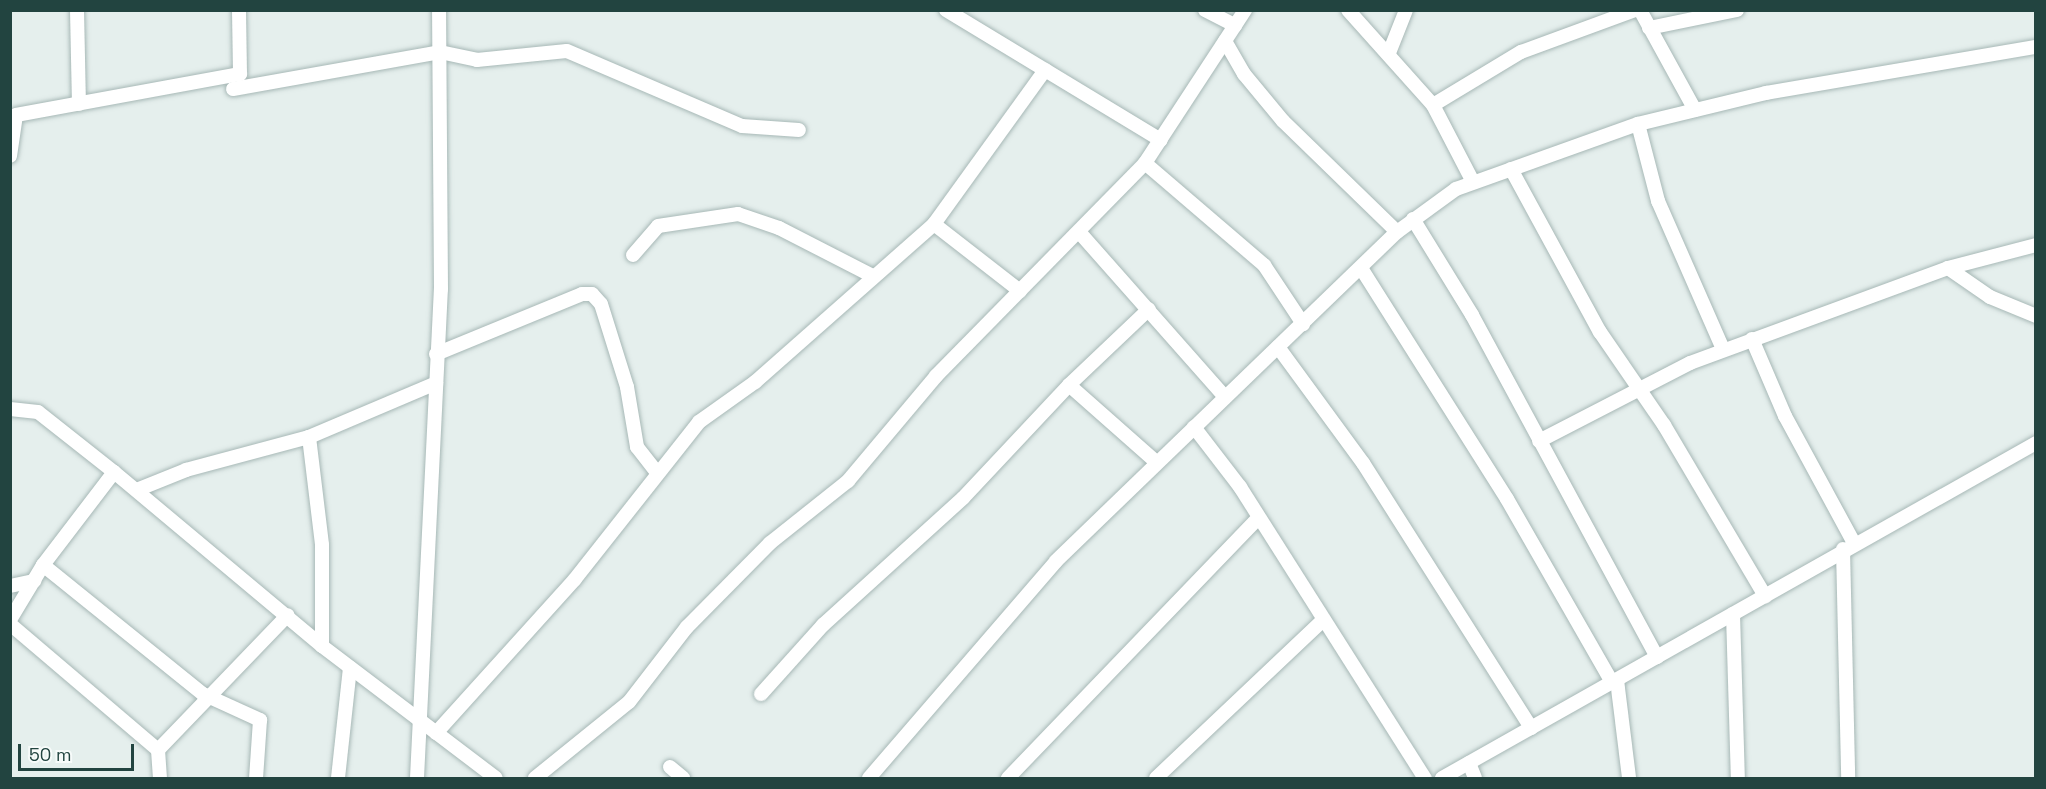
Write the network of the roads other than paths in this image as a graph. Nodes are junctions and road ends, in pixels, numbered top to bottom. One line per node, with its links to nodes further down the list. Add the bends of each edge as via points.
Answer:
1 (77, 10): 20 (street)
2 (239, 10): 20 (street, via 240,74)
3 (439, 10): 16 (street)
4 (946, 10): 18 (street)
5 (1205, 10): 12 (street)
6 (1245, 10): 12 (street)
7 (1348, 10): 17 (street)
8 (1406, 10): 17 (street)
9 (1635, 10): 21 (street, via 1521,52)
10 (1640, 10): 13 (street)
11 (1737, 10): 13 (street)
12 (1235, 25): 14 (street)
13 (1650, 28): 22 (street)
14 (1225, 41): 25 (street); 32 (street, via 1244,74 1282,121)
15 (2036, 47): 22 (street)
16 (440, 52): 19 (street); 24 (street, via 477,60 567,51 742,126); 46 (street, via 442,254)
17 (1389, 53): 21 (street)
18 (1045, 70): 25 (street); 31 (street)
19 (233, 89)
20 (79, 104): 26 (street, via 16,115)
21 (1433, 105): 29 (street)
22 (1695, 110): 23 (street)
23 (1638, 123): 28 (street); 45 (street, via 1658,201)
24 (799, 130)
25 (1161, 140): 27 (street)
26 (11, 150)
27 (1145, 163): 33 (street); 42 (street, via 1264,265)
28 (1511, 169): 29 (street); 49 (street, via 1600,332)
29 (1472, 180): 30 (street)
30 (1413, 219): 32 (street); 54 (street, via 1472,315)
31 (934, 224): 38 (street); 39 (street)
32 (1397, 232): 36 (street)
33 (1080, 233): 39 (street); 40 (street)
34 (2036, 245): 37 (street)
35 (633, 255): 38 (street, via 658,226 738,214 779,228)
36 (1361, 268): 42 (street); 73 (street)
37 (1948, 268): 41 (street, via 1990,297); 43 (street)
38 (870, 275): 57 (street, via 755,382 699,422)
39 (1020, 291): 87 (street, via 936,376 848,481 770,543 687,627 629,702)
40 (1149, 309): 48 (street); 50 (street)
41 (2036, 316)
42 (1303, 324): 44 (street)
43 (1752, 339): 45 (street); 61 (street)
44 (1278, 347): 50 (street); 77 (street, via 1363,463)
45 (1723, 349): 49 (street)
46 (436, 354): 47 (street); 57 (street, via 582,294 592,294 601,304 627,387 636,447)
47 (436, 383): 53 (street); 76 (street)
48 (1069, 385): 56 (street); 74 (street, via 963,498 823,625)
49 (1637, 386): 54 (street); 65 (street)
50 (1225, 397): 52 (street)
51 (10, 409): 58 (street, via 38,412)
52 (1194, 427): 56 (street); 60 (street)
53 (309, 437): 59 (street, via 186,470); 70 (street, via 322,545)
54 (1539, 441): 71 (street)
55 (2036, 443): 61 (street)
56 (1156, 462): 89 (street, via 1056,561)
57 (656, 471): 78 (street, via 575,579)
58 (114, 472): 59 (street); 62 (street)
59 (139, 489): 67 (street)
60 (1258, 518): 68 (street); 90 (street)
61 (1848, 546): 65 (street); 97 (street)
62 (43, 565): 63 (street); 75 (street)
63 (34, 581): 64 (street); 69 (street)
64 (10, 586)
65 (1765, 596): 66 (street)
66 (1733, 614): 71 (street); 96 (street)
67 (288, 615): 70 (street); 75 (street)
68 (1322, 621): 91 (street); 92 (street)
69 (10, 622): 79 (street)
70 (322, 646): 72 (street)
71 (1657, 657): 73 (street)
72 (350, 668): 76 (street); 84 (street)
73 (1615, 681): 77 (street); 95 (street)
74 (761, 694)
75 (212, 699): 79 (street); 83 (street, via 260,720)
76 (417, 718): 78 (street); 85 (street)
77 (1531, 728): 80 (street)
78 (436, 733): 86 (street)
79 (158, 750): 82 (street)
80 (1469, 763): 93 (street); 94 (street)
81 (670, 767): 88 (street)
82 (160, 778)
83 (256, 778)
84 (338, 778)
85 (417, 778)
86 (496, 778)
87 (535, 778)
88 (683, 778)
89 (868, 778)
90 (1008, 778)
91 (1156, 778)
92 (1425, 778)
93 (1442, 778)
94 (1475, 778)
95 (1629, 778)
96 (1738, 778)
97 (1848, 778)

